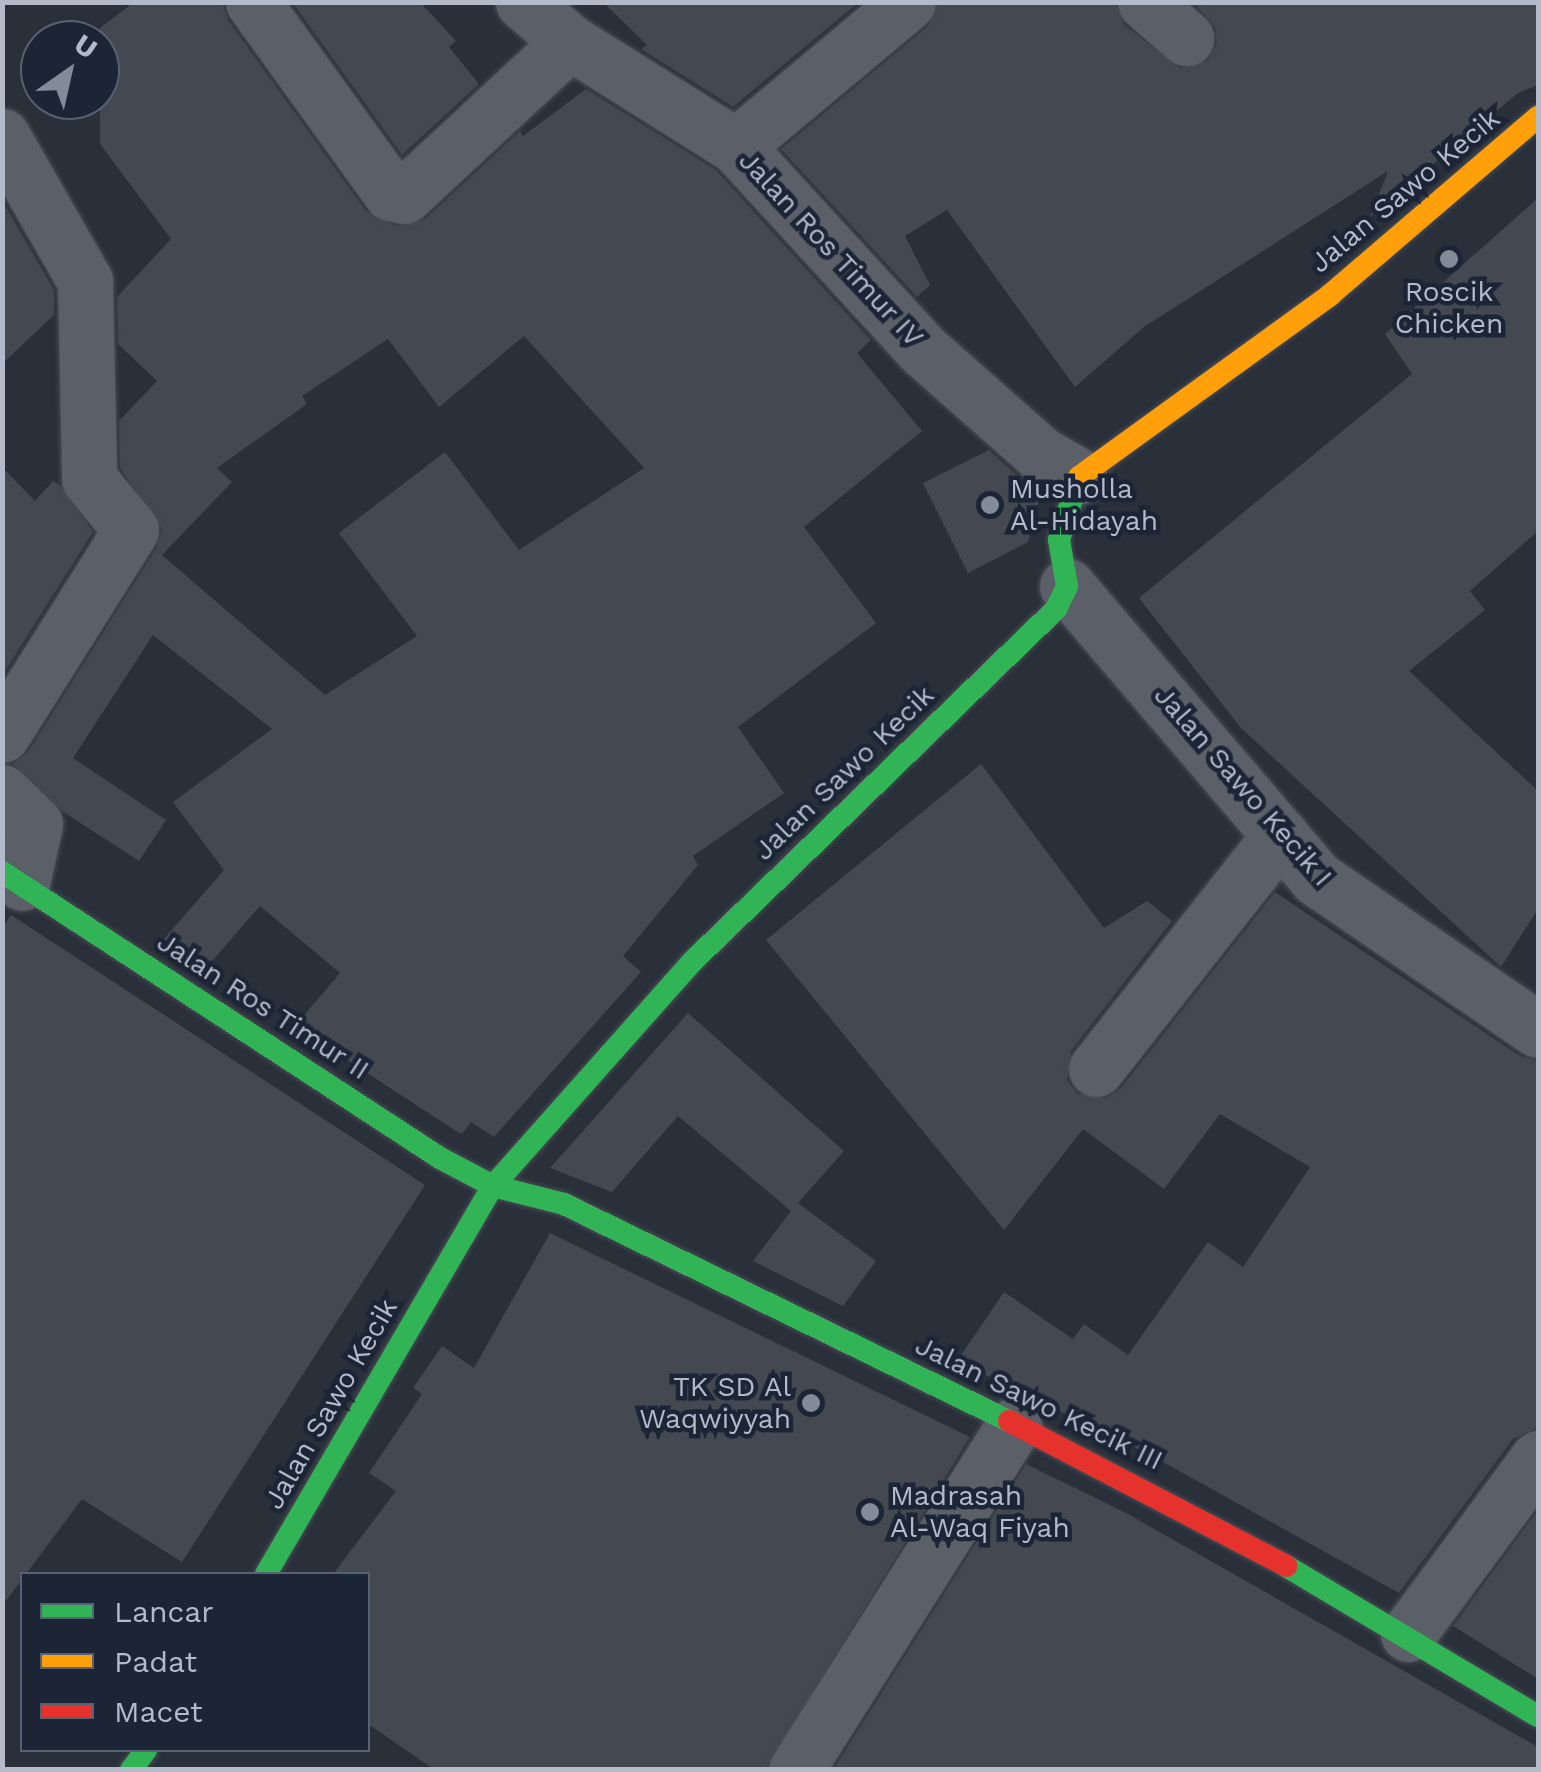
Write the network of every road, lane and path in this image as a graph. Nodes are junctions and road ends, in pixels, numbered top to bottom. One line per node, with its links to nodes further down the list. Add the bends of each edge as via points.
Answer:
1 (253, 2): 6 (street, via 391,193 404,196)
2 (523, 2): 6 (street, Jalan Ros Timur IV)
3 (908, 2): 9 (street)
4 (1145, 2): 5 (street)
5 (1186, 38)
6 (570, 42): 9 (street, Jalan Ros Timur IV)
7 (1538, 116): 10 (street, Jalan Sawo Kecik, via 1330,296)
8 (2, 136): 12 (street, via 85,281 89,479 131,530)
9 (736, 146): 10 (street, Jalan Ros Timur IV, via 922,349 1042,455)
10 (1079, 476): 11 (street, via 1059,540)
11 (1067, 586): 14 (street, Jalan Sawo Kecik I); 18 (street, Jalan Sawo Kecik, via 1056,610 694,961)
12 (2, 734)
13 (2, 792): 15 (street, via 35,824)
14 (1280, 835): 16 (street, Jalan Sawo Kecik I, via 1316,878); 17 (street)
15 (12, 878): 18 (street, Jalan Ros Timur II, via 440,1158)
16 (1538, 1030)
17 (1096, 1069)
18 (493, 1186): 19 (street, Jalan Sawo Kecik III, via 564,1204); 21 (street, Jalan Sawo Kecik)
19 (1014, 1425): 22 (street, Jalan Sawo Kecik III, via 1142,1486); 24 (street)
20 (1538, 1458): 22 (street)
21 (267, 1572)
22 (1408, 1634): 23 (street, Jalan Sawo Kecik III)
23 (1538, 1716)
24 (796, 1770)

